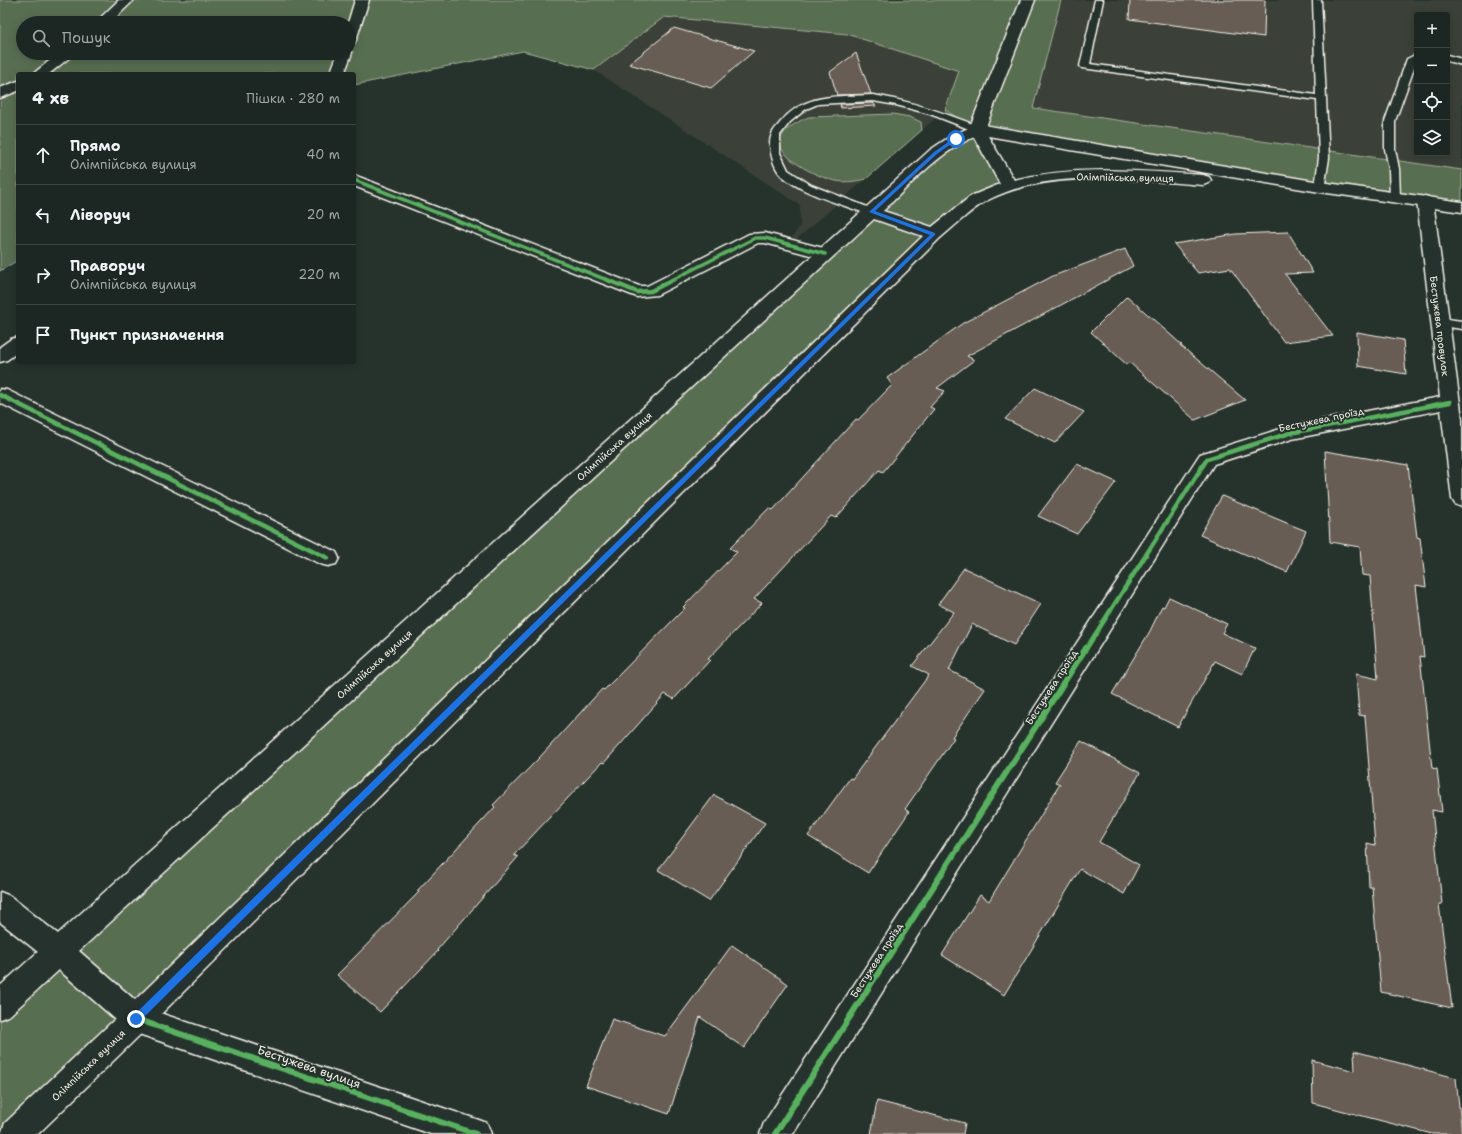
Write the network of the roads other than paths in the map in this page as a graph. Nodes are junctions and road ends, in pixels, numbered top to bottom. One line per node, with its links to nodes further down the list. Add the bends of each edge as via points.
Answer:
1 (127, 0): 6 (main road)
2 (362, 0): 7 (main road)
3 (1028, 0): 18 (main road)
4 (1099, 0): 17 (lane, via 1085,66)
5 (1317, 0): 17 (lane)
6 (110, 16)
7 (356, 18)
8 (1414, 58): 22 (lane, via 1390,121)
9 (1450, 59): 12 (lane)
10 (59, 60): 13 (main road)
11 (342, 60): 14 (main road)
12 (1462, 62)
13 (43, 72)
14 (338, 72)
15 (16, 86): 16 (main road)
16 (0, 94)
17 (1321, 98): 21 (lane, via 1324,158)
18 (977, 129): 20 (main road); 21 (main road, Олімпійська вулиця); 25 (main road, Олімпійська вулиця, via 936,153); 25 (lane, via 941,115 873,98 816,101 803,107 787,120 775,135 775,153 784,172 807,187)
19 (356, 181): 27 (main road, via 637,292 651,291 756,238 765,238)
20 (1009, 185): 21 (main road, Олімпійська вулиця, via 1088,175); 26 (main road, Олімпійська вулиця, via 983,196)
21 (1320, 187): 22 (main road, Олімпійська вулиця)
22 (1395, 196): 23 (main road, Олімпійська вулиця)
23 (1425, 201): 24 (main road, Олімпійська вулиця); 28 (main road, Бестужева провулок)
24 (1462, 207)
25 (872, 212): 26 (main road); 27 (main road, Олімпійська вулиця)
26 (934, 234): 40 (main road, Олімпійська вулиця)
27 (825, 254): 38 (main road, Олімпійська вулиця)
28 (1439, 322): 29 (lane); 33 (main road, Бестужева провулок)
29 (1462, 325)
30 (16, 344): 31 (main road)
31 (0, 356)
32 (0, 395): 36 (main road)
33 (1450, 402): 34 (main road, Бестужева провулок); 43 (main road, Бестужева проїзд, via 1290,433 1207,459)
34 (1457, 429): 35 (main road, Бестужева провулок)
35 (1462, 499)
36 (328, 558)
37 (0, 905): 38 (main road, Бестужева вулиця)
38 (58, 951): 39 (main road, Олімпійська вулиця); 40 (main road, Бестужева вулиця)
39 (0, 1005)
40 (136, 1019): 41 (main road, Олімпійська вулиця); 42 (main road, Бестужева вулиця)
41 (16, 1134)
42 (476, 1134)
43 (775, 1134)

